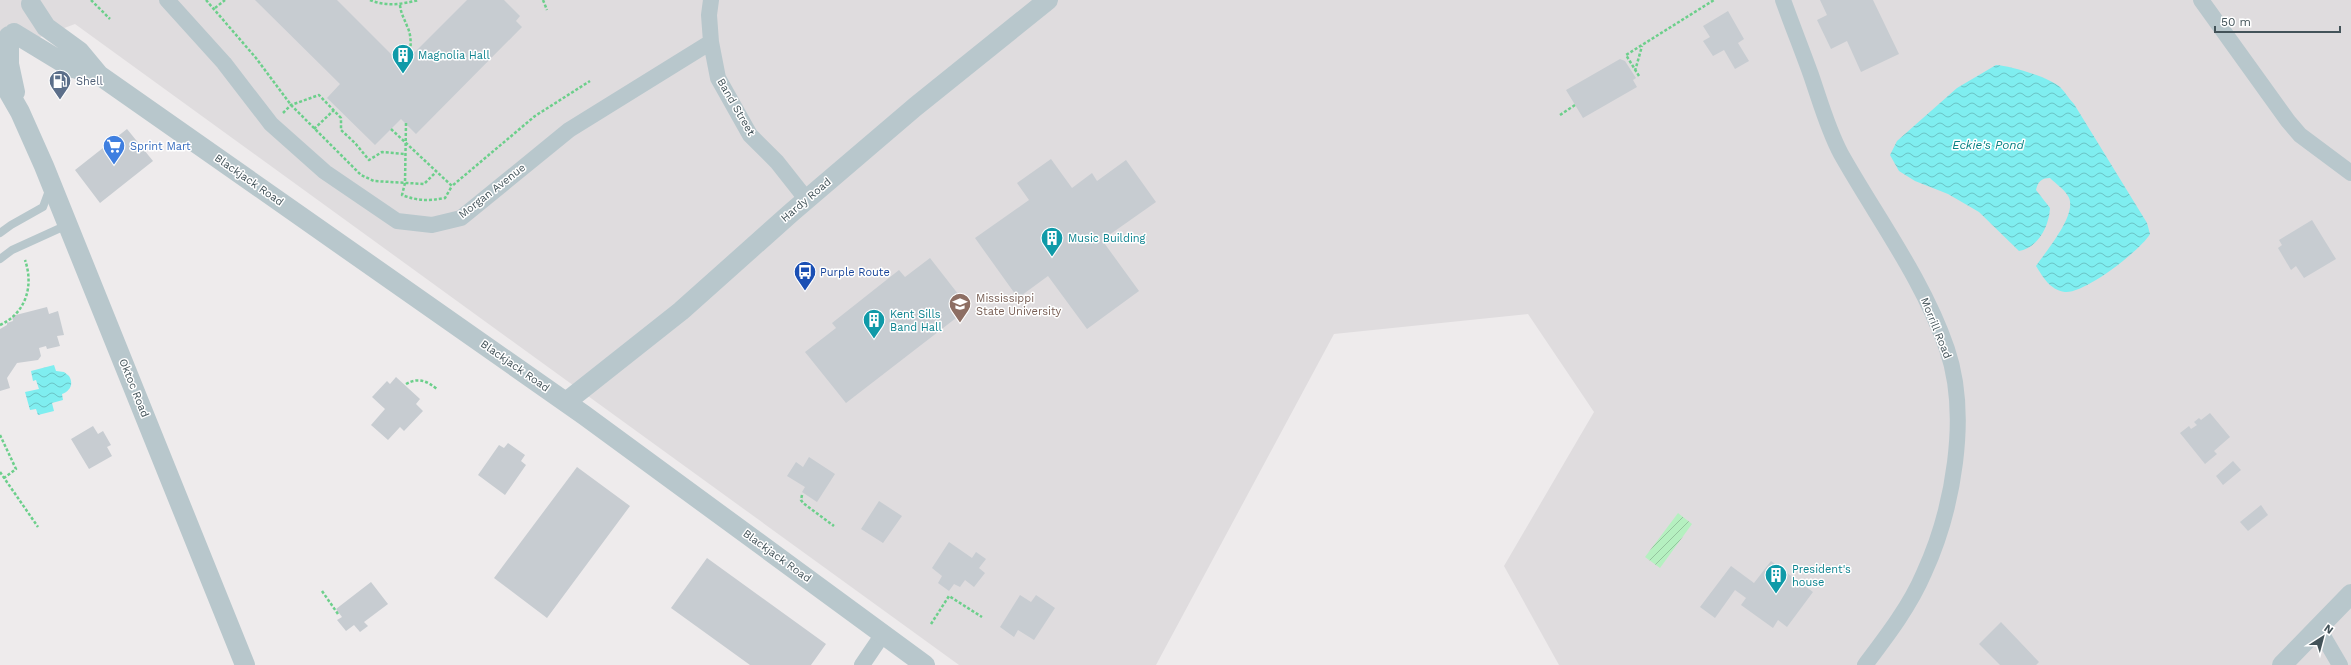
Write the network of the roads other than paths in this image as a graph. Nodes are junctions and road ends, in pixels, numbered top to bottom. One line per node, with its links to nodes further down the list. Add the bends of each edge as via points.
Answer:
1 (167, 0): 8 (street, Morgan Avenue, via 224,63 271,124 325,172 397,221 432,225 461,218 569,130)
2 (711, 0): 8 (street)
3 (1048, 0): 14 (street, Hardy Road, via 915,107)
4 (1783, 0): 25 (street, Morrill Road, via 1840,152 1916,278 1948,350 1959,402 1957,455 1947,507 1924,573 1891,631)
5 (2201, 0): 12 (street, via 2288,121 2305,139)
6 (31, 2): 7 (street, Blackjack Road, via 24,24); 9 (street, Blackjack Road, via 46,27 79,51)
7 (7, 36): 9 (street, Blackjack Road, via 70,67); 11 (street, Oktoc Road, via 9,64)
8 (711, 42): 14 (street, Band Street, via 718,78 750,135)
9 (99, 75): 18 (street, Blackjack Road)
10 (0, 77): 11 (street, Oktoc Road)
11 (20, 112): 13 (street, Oktoc Road)
12 (2351, 173)
13 (50, 185): 15 (street, Oktoc Road); 16 (lane, via 43,207)
14 (807, 200): 18 (street, Hardy Road, via 682,312)
15 (67, 225): 17 (lane, via 12,250); 22 (street, Oktoc Road)
16 (0, 233)
17 (0, 259)
18 (566, 402): 21 (street, Blackjack Road)
19 (2351, 594): 20 (street)
20 (2319, 629): 26 (street); 27 (street)
21 (883, 634): 23 (street); 24 (street, Blackjack Road)
22 (245, 665)
23 (862, 665)
24 (925, 665)
25 (1865, 665)
26 (2282, 665)
27 (2340, 665)

